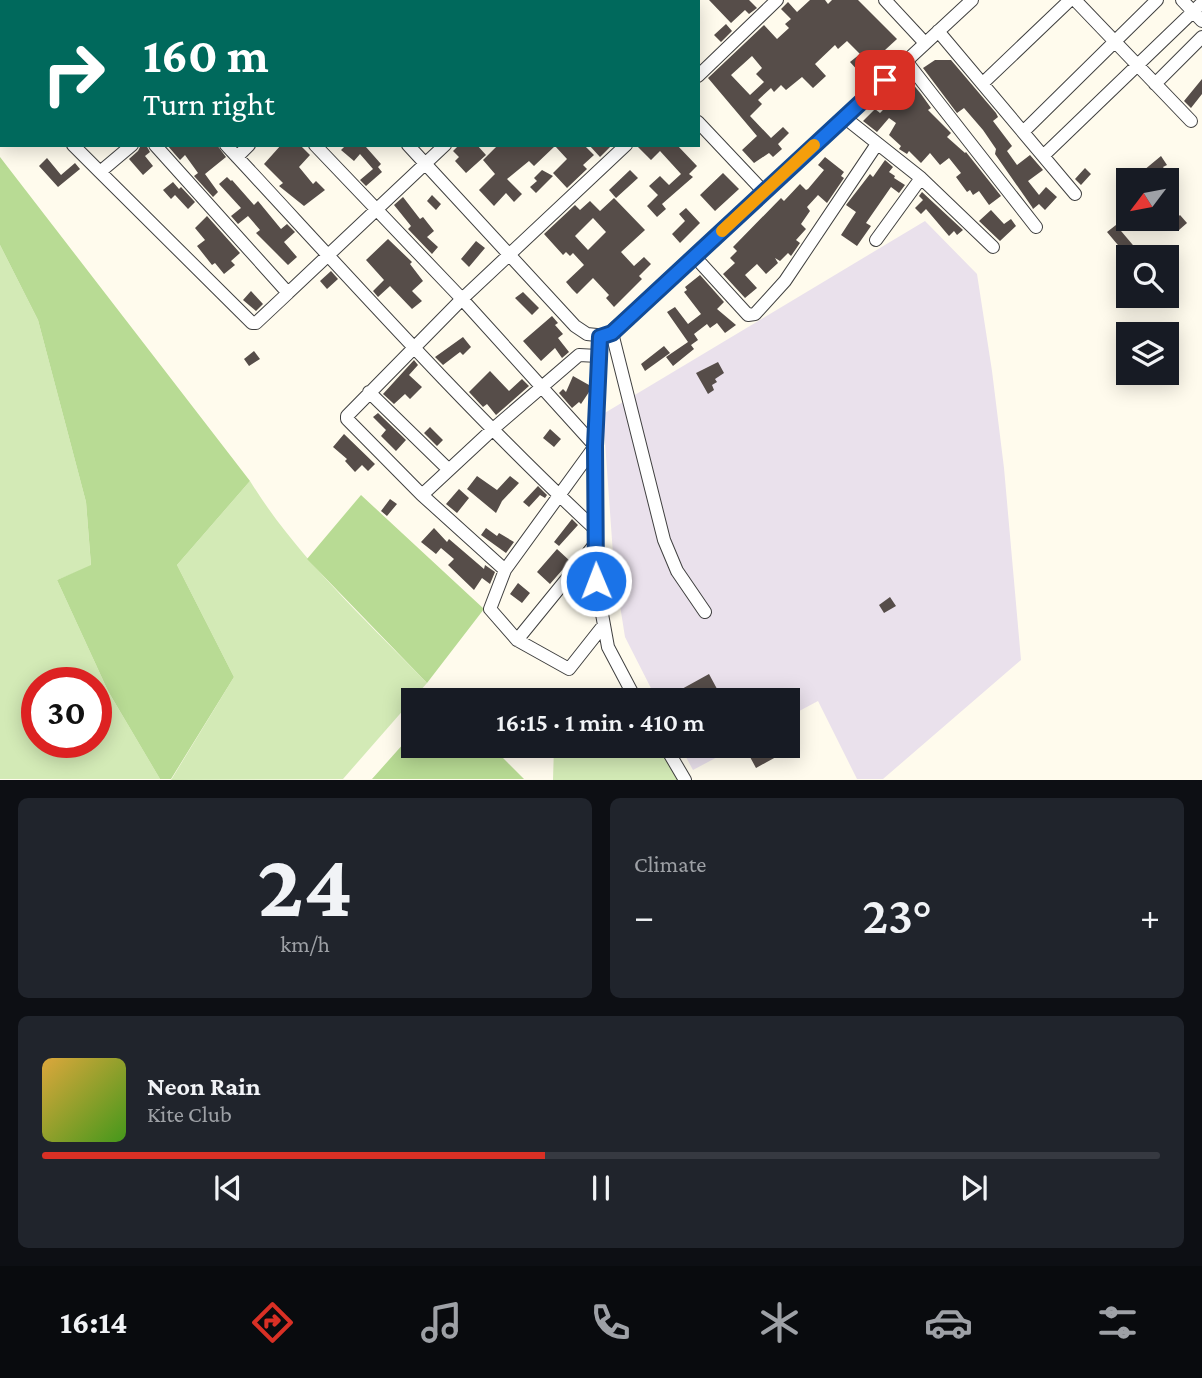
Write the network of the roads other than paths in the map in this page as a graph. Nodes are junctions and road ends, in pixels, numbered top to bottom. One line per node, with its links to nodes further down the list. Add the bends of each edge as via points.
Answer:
1 (777, 0): 14 (street)
2 (886, 0): 11 (street)
3 (972, 0): 8 (street)
4 (1073, 0): 10 (street); 15 (street)
5 (1157, 0): 10 (street)
6 (1182, 0): 7 (street)
7 (1199, 12): 13 (street)
8 (938, 31): 11 (street); 15 (street)
9 (1202, 37): 16 (street)
10 (1115, 42): 13 (street); 20 (street)
11 (925, 43): 12 (street)
12 (906, 61): 17 (street); 39 (street)
13 (1137, 66): 16 (street); 31 (street)
14 (700, 74)
15 (983, 83): 20 (street)
16 (1155, 84): 18 (street)
17 (844, 117): 21 (street); 36 (street)
18 (1191, 121)
19 (700, 124): 36 (street)
20 (1023, 132): 31 (street)
21 (877, 144): 35 (street); 44 (street, via 785,281 755,314 748,315)
22 (75, 147): 34 (street)
23 (130, 147): 34 (street)
24 (157, 147): 45 (street)
25 (228, 147): 32 (street)
26 (247, 147): 32 (street)
27 (317, 147): 38 (street)
28 (410, 147): 33 (street)
29 (443, 147): 33 (street)
30 (624, 147): 43 (street)
31 (1043, 156): 37 (street)
32 (237, 157): 42 (street)
33 (426, 164): 38 (street); 43 (street)
34 (100, 172): 45 (street, via 252,323)
35 (920, 178): 40 (street); 41 (street)
36 (763, 191): 44 (street)
37 (1075, 194)
38 (376, 211): 42 (street); 46 (street)
39 (1036, 227)
40 (876, 240)
41 (993, 247)
42 (328, 255): 45 (street); 48 (street)
43 (510, 255): 46 (street); 47 (street, via 575,326 587,334)
44 (695, 257): 47 (street)
45 (288, 293)
46 (462, 299): 48 (street); 50 (street)
47 (606, 335): 49 (street); 59 (street, via 664,540 677,571)
48 (414, 346): 51 (street); 52 (street)
49 (598, 356): 50 (street, via 579,355); 53 (street)
50 (542, 386): 52 (street); 53 (street)
51 (369, 392): 54 (street); 55 (street, via 347,416 348,422)
52 (493, 429): 54 (street); 56 (street)
53 (595, 446): 56 (street); 57 (street)
54 (449, 471): 55 (street)
55 (422, 495): 58 (street)
56 (559, 495): 57 (street); 58 (street)
57 (596, 536): 60 (street); 61 (street)
58 (505, 570): 61 (street, via 490,609)
59 (705, 612)
60 (603, 626): 61 (street, via 569,669); 62 (street, via 612,657)
61 (517, 640)
62 (629, 688)
63 (672, 758): 64 (street)
64 (685, 779)

